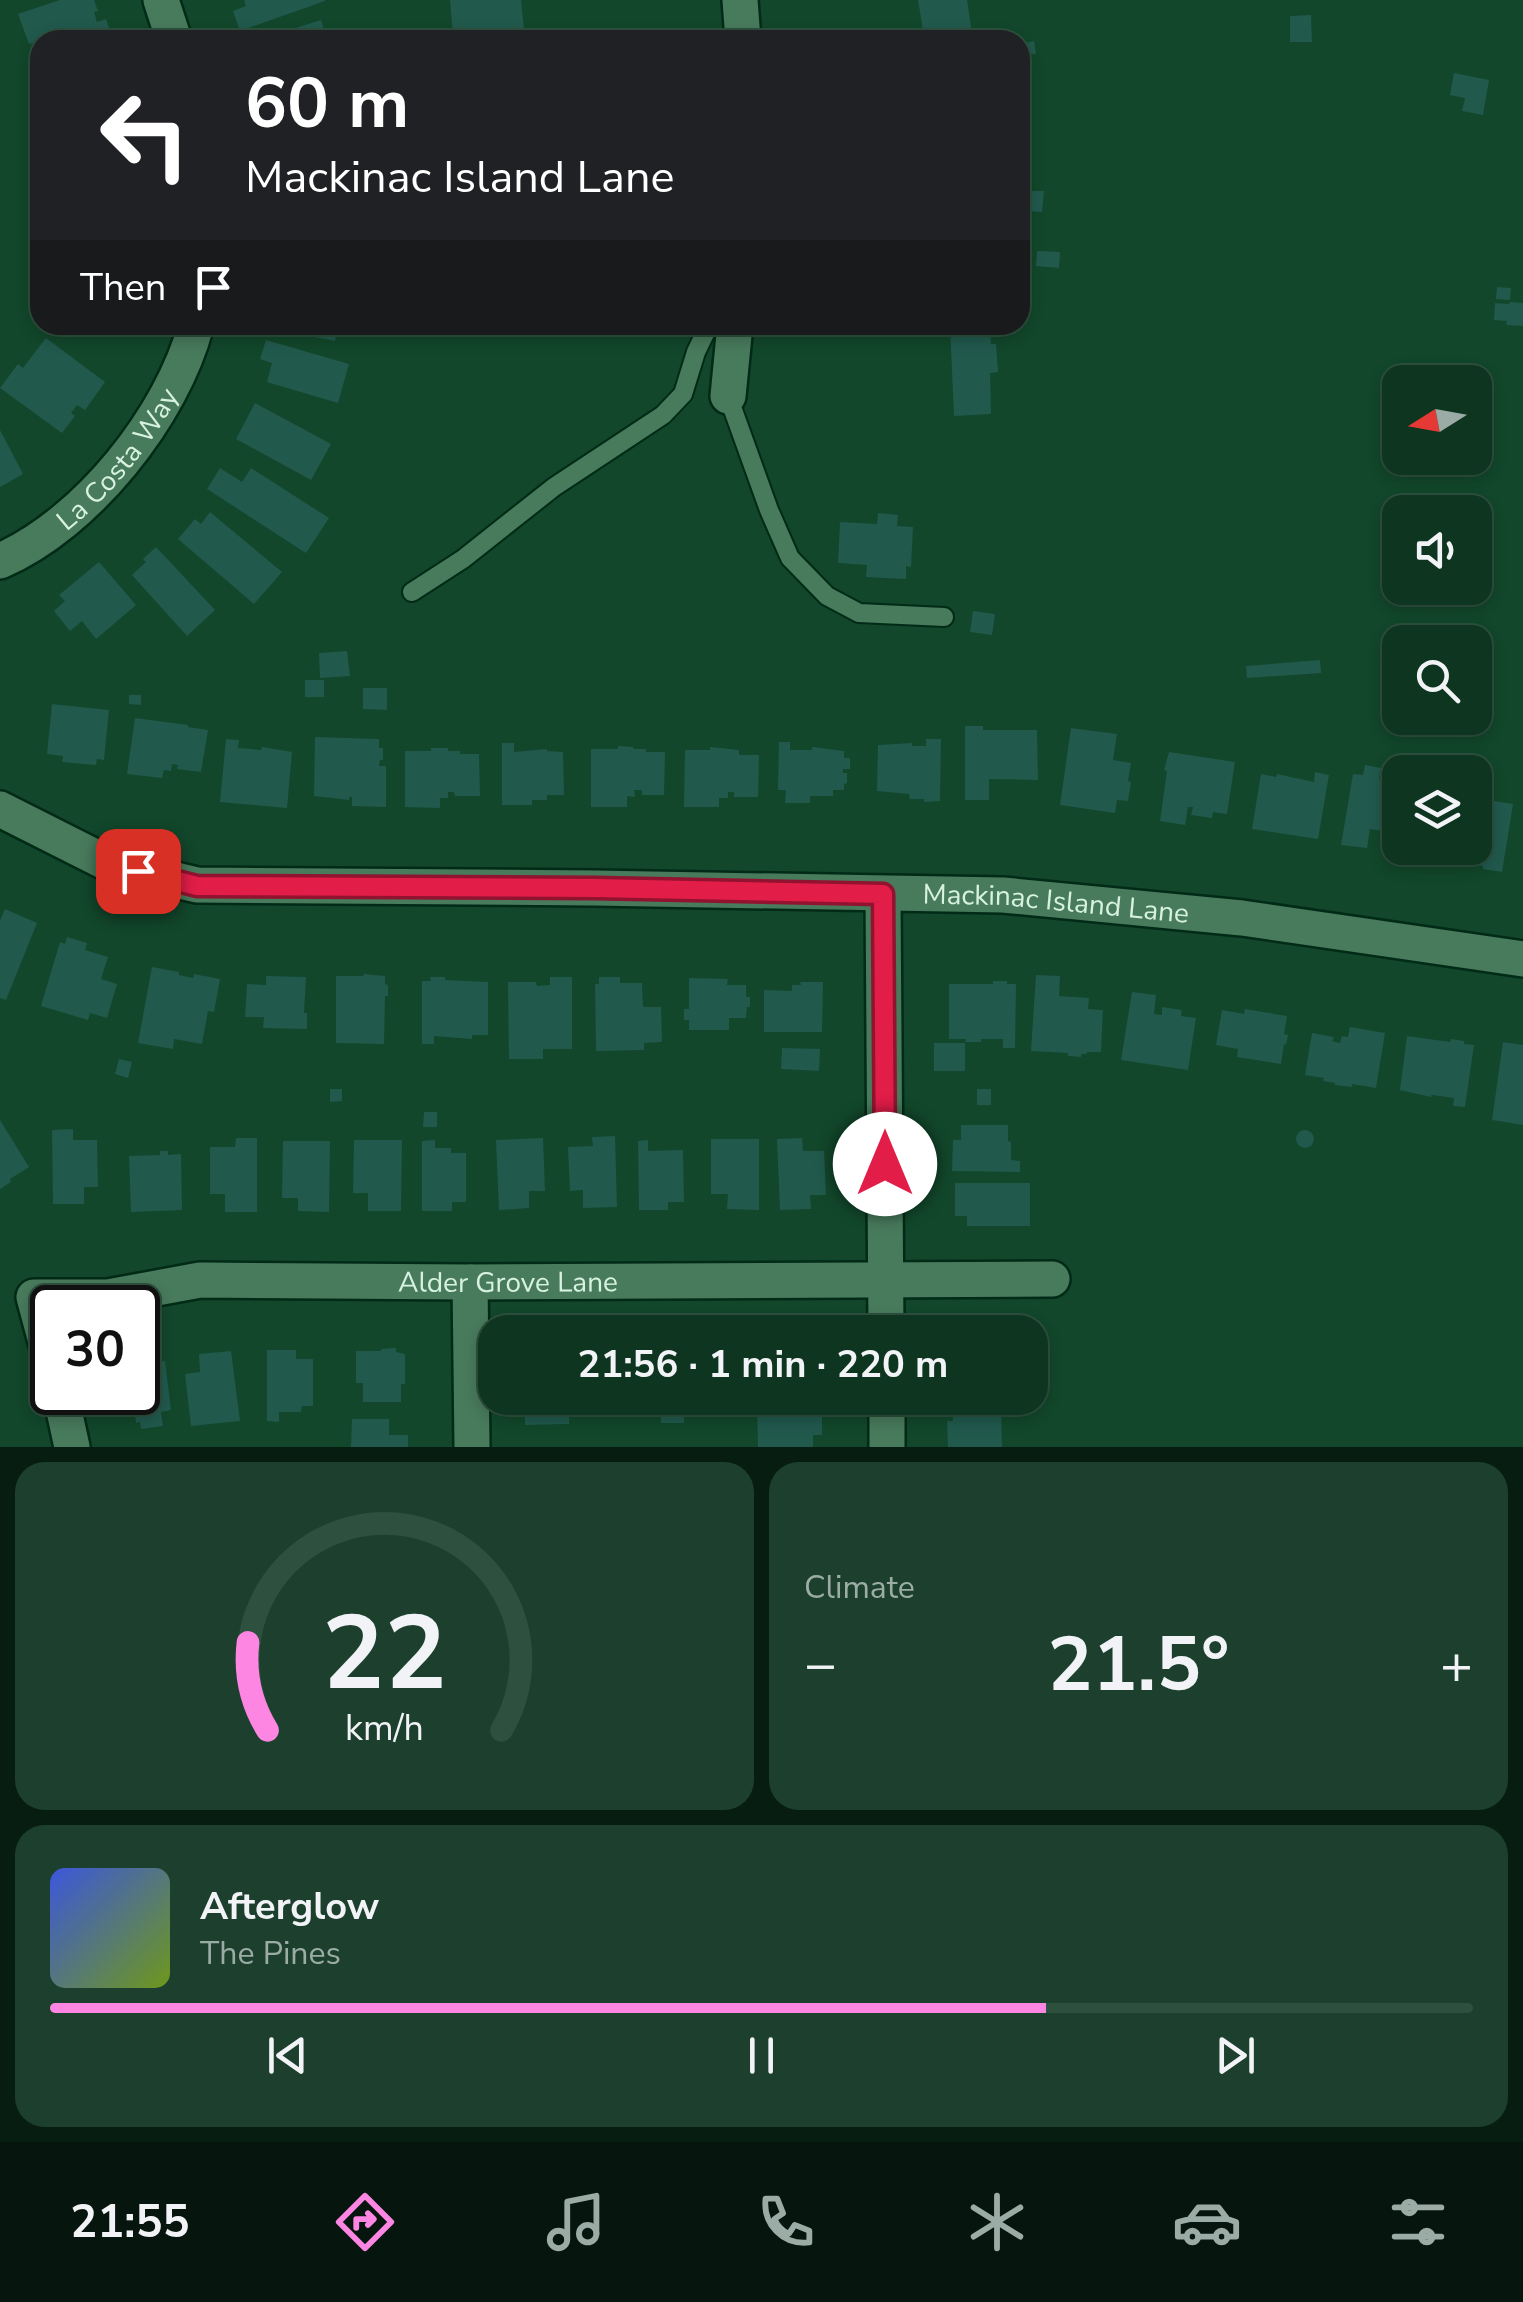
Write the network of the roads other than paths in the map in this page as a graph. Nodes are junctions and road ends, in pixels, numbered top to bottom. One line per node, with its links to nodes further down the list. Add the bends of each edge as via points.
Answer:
1 (161, 0): 3 (street)
2 (740, 0): 4 (street)
3 (171, 30)
4 (742, 30)
5 (194, 335): 9 (street, La Costa Way, via 151,425 93,496 23,551)
6 (704, 335): 10 (lane, via 683,394 663,416)
7 (734, 335): 8 (street)
8 (728, 396): 11 (lane, via 790,558 827,596 859,613)
9 (0, 560)
10 (412, 592)
11 (944, 617)
12 (0, 809): 13 (street, Mackinac Island Lane, via 108,864 197,886)
13 (883, 894): 14 (street, Mackinac Island Lane, via 1003,895 1242,918); 15 (street)
14 (1523, 959)
15 (886, 1279): 16 (street, Alder Grove Lane); 17 (street, Alder Grove Lane); 19 (street)
16 (1052, 1279)
17 (470, 1282): 18 (street, Alder Grove Lane, via 200,1280); 23 (street)
18 (160, 1287)
19 (886, 1315)
20 (65, 1415): 22 (street)
21 (887, 1415): 24 (street)
22 (72, 1447)
23 (472, 1447)
24 (887, 1447)

